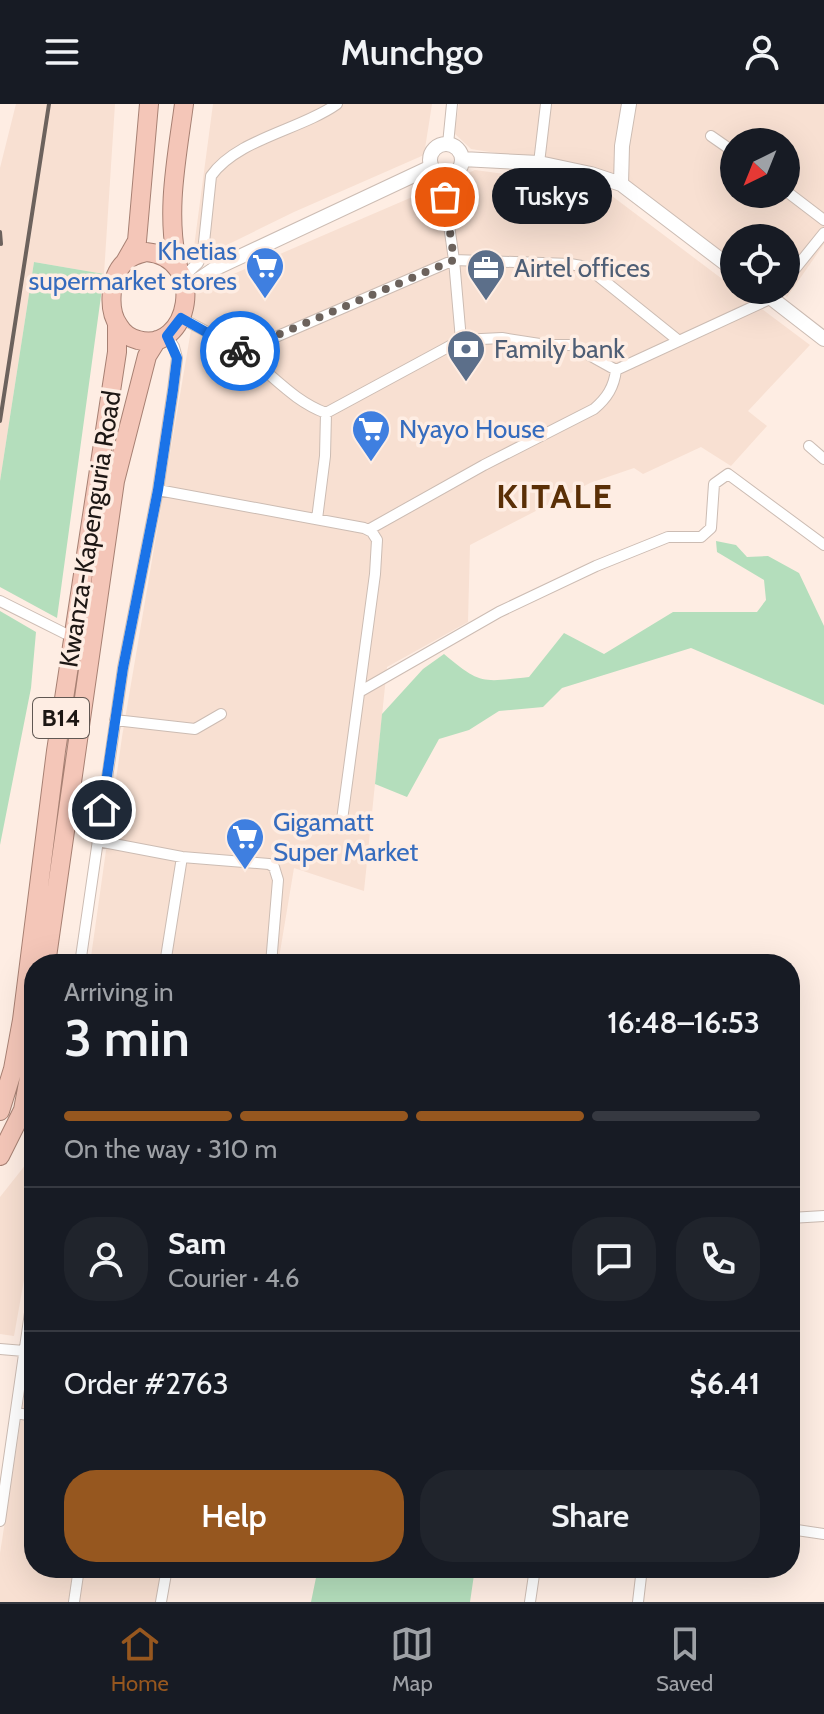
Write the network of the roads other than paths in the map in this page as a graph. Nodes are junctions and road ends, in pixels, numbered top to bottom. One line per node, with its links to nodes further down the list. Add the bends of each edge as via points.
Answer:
1 (149, 104): 19 (highway, B14, via 137,241)
2 (184, 104): 21 (highway, via 172,234)
3 (337, 104): 21 (street, via 217,167 211,176 203,252)
4 (452, 104): 9 (street)
5 (546, 104): 11 (street)
6 (629, 104): 13 (street)
7 (711, 136): 8 (street)
8 (720, 142)
9 (448, 144): 10 (street); 12 (street, via 433,150 430,159)
10 (462, 159): 11 (street); 12 (street, via 456,174)
11 (539, 163): 13 (street)
12 (436, 172): 18 (street); 21 (street, via 205,274)
13 (621, 184): 17 (street)
14 (800, 202): 15 (street)
15 (824, 220)
16 (824, 233): 20 (street)
17 (720, 259)
18 (454, 260): 28 (street); 29 (street, via 587,267); 30 (street)
19 (125, 262): 21 (highway, via 146,252 169,258); 25 (highway, B14, via 114,283 112,313)
20 (800, 263)
21 (182, 277): 24 (highway)
22 (749, 304): 29 (street)
23 (783, 304): 27 (street)
24 (181, 318): 26 (highway, B14); 30 (street)
25 (117, 324): 26 (highway, via 135,340); 40 (highway, Kwanza-Kapenguria Road / B14)
26 (162, 338): 35 (street, via 177,358); 40 (highway, Kwanza-Kapenguria Road / B14, via 147,356 143,371)
27 (824, 339)
28 (461, 340): 31 (street, via 571,345); 32 (street)
29 (679, 341): 31 (street)
30 (241, 352): 32 (street, via 293,396)
31 (616, 370): 37 (street, via 610,391 594,409)
32 (326, 413): 36 (street)
33 (809, 446): 34 (street)
34 (824, 459)
35 (158, 490): 36 (street); 43 (street)
36 (317, 519): 37 (street)
37 (368, 530): 41 (street, via 377,540)
38 (824, 545): 41 (street, via 728,474 714,484 711,528 701,537 668,537 596,566 499,612)
39 (0, 601): 40 (street)
40 (83, 641): 47 (highway, Kwanza-Kapenguria Road / B14, via 42,858); 48 (highway, Kwanza-Kapenguria Road / B14)
41 (361, 691): 44 (street)
42 (221, 714): 43 (street, via 195,729)
43 (115, 720): 45 (street)
44 (342, 820)
45 (98, 841): 46 (street); 49 (street)
46 (182, 857): 50 (street); 51 (street, via 274,867 278,880)
47 (30, 954)
48 (47, 954)
49 (81, 954)
50 (167, 954)
51 (272, 954)
52 (24, 1004): 54 (highway, Kwanza-Kapenguria Road / B14)
53 (24, 1107): 55 (highway)
54 (0, 1111)
55 (0, 1156)
56 (824, 1216): 57 (street)
57 (800, 1217)
58 (0, 1349): 59 (street)
59 (24, 1351): 60 (street)
60 (16, 1413): 61 (street); 62 (street)
61 (24, 1414)
62 (0, 1521)
63 (800, 1530): 64 (street)
64 (824, 1534)
65 (78, 1578): 69 (street)
66 (165, 1578): 70 (street)
67 (534, 1578): 71 (street)
68 (641, 1578): 72 (street)
69 (74, 1602)
70 (161, 1602)
71 (530, 1602)
72 (638, 1602)

